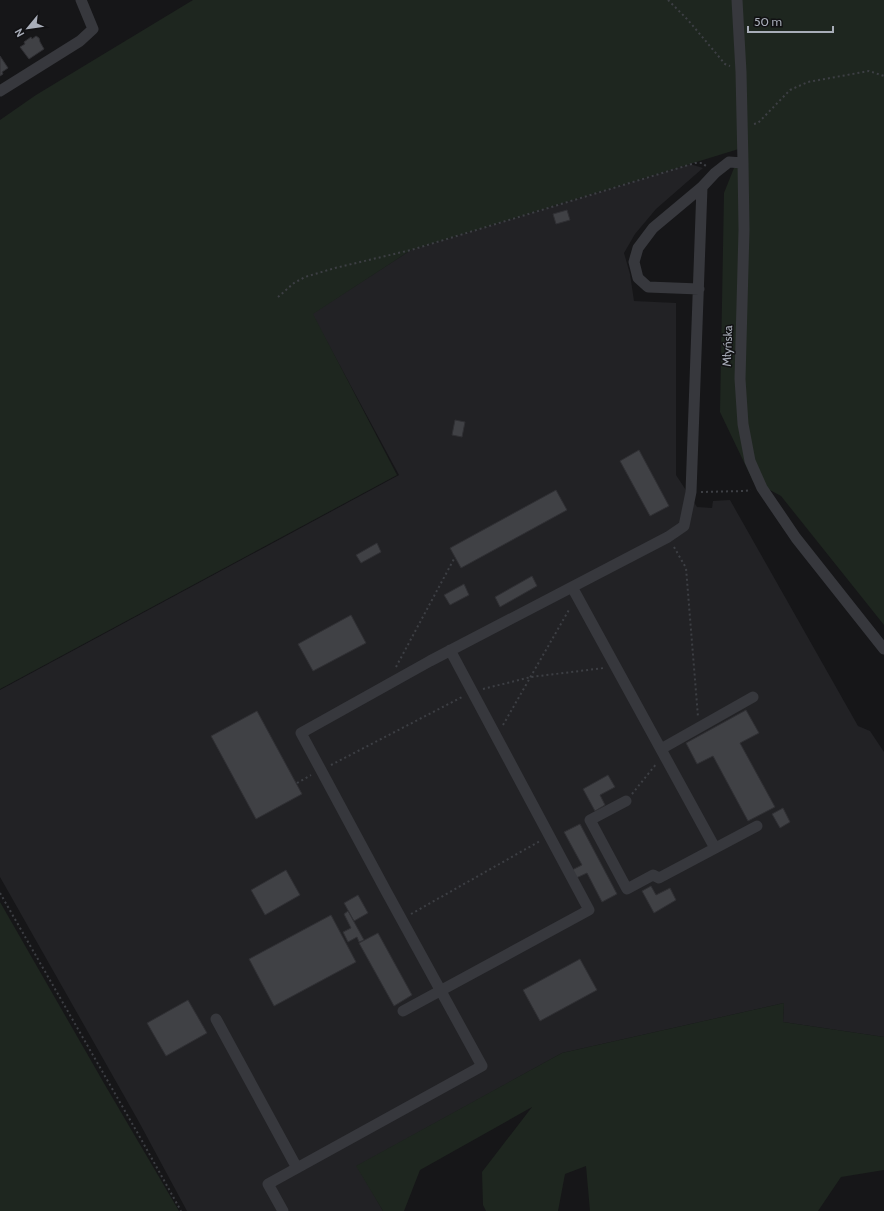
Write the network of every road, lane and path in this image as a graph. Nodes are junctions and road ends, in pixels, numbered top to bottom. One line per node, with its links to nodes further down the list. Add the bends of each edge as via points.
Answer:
1 (81, 0): 6 (street, via 93,29 80,41)
2 (668, 0): 4 (path, via 725,64)
3 (737, 0): 4 (street, Młyńska)
4 (741, 72): 7 (street, Młyńska)
5 (884, 76): 7 (path, via 869,71 808,82 790,90 758,123)
6 (0, 91)
7 (743, 128): 9 (street, Młyńska)
8 (696, 162): 12 (path, via 411,250 305,277 294,283)
9 (743, 162): 10 (street, via 730,162); 13 (street, Młyńska, via 740,379 742,424 750,461)
10 (702, 187): 11 (street); 11 (street, via 653,228 638,248 634,262 638,278 648,286)
11 (699, 289): 14 (street)
12 (278, 298)
13 (762, 488): 14 (path); 18 (street, Młyńska, via 796,538)
14 (691, 492): 15 (street, via 684,526)
15 (668, 537): 17 (street); 25 (path, via 686,568)
16 (455, 557): 22 (path)
17 (575, 591): 19 (street); 20 (street); 21 (path)
18 (884, 649)
19 (450, 650): 22 (street); 23 (street)
20 (615, 666): 21 (path); 27 (street)
21 (531, 677): 23 (path); 26 (path)
22 (386, 686): 28 (street, via 301,733)
23 (472, 692): 26 (street); 28 (path)
24 (753, 697): 25 (street)
25 (699, 728): 27 (street)
26 (496, 737): 32 (street)
27 (662, 752): 30 (path); 33 (street)
28 (321, 770): 29 (path); 35 (street)
29 (297, 783)
30 (626, 801): 33 (street, via 590,820 627,889 653,875 659,878)
31 (757, 826): 33 (street)
32 (549, 836): 35 (path); 36 (street, via 589,910)
33 (715, 848)
34 (0, 893): 40 (path)
35 (401, 920): 36 (street)
36 (441, 991): 37 (street); 39 (street, via 482,1066)
37 (404, 1011)
38 (216, 1019): 39 (street)
39 (297, 1168): 41 (street, via 268,1184)
40 (181, 1211)
41 (283, 1211)

